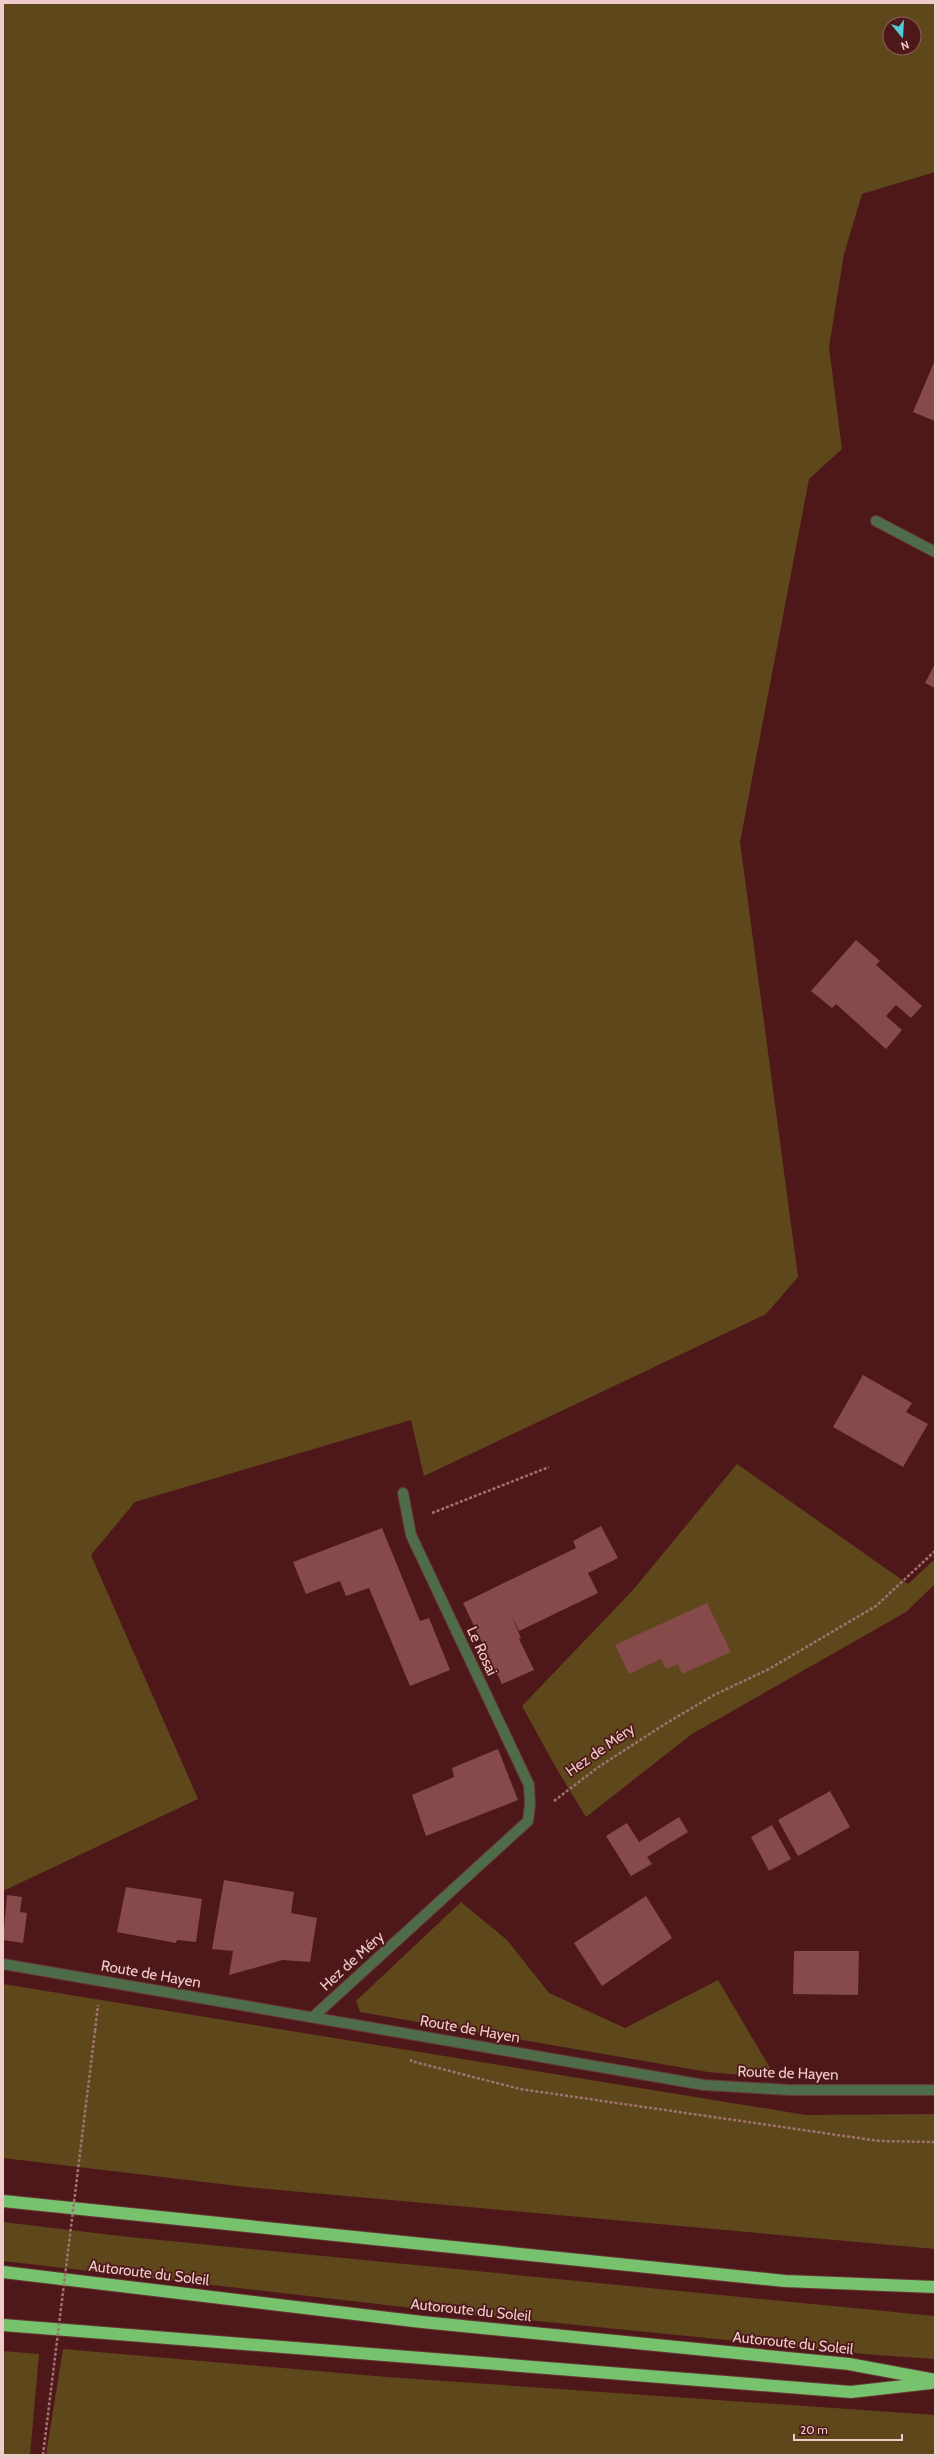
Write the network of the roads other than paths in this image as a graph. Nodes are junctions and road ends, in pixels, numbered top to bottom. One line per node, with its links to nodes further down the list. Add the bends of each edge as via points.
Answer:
1 (876, 521): 2 (street)
2 (935, 552)
3 (403, 1493): 4 (street, Le Rosai, via 411,1535 529,1785)
4 (528, 1821): 6 (street, Hez de Méry)
5 (3, 1964): 6 (street, Route de Hayen)
6 (313, 2017): 7 (street, Route de Hayen, via 704,2085 790,2090)
7 (935, 2090)
8 (3, 2200): 10 (highway, via 785,2281)
9 (3, 2272): 12 (highway, Autoroute du Soleil, via 422,2322 849,2364)
10 (935, 2287)
11 (3, 2325): 12 (highway, via 851,2392)
12 (935, 2381)

